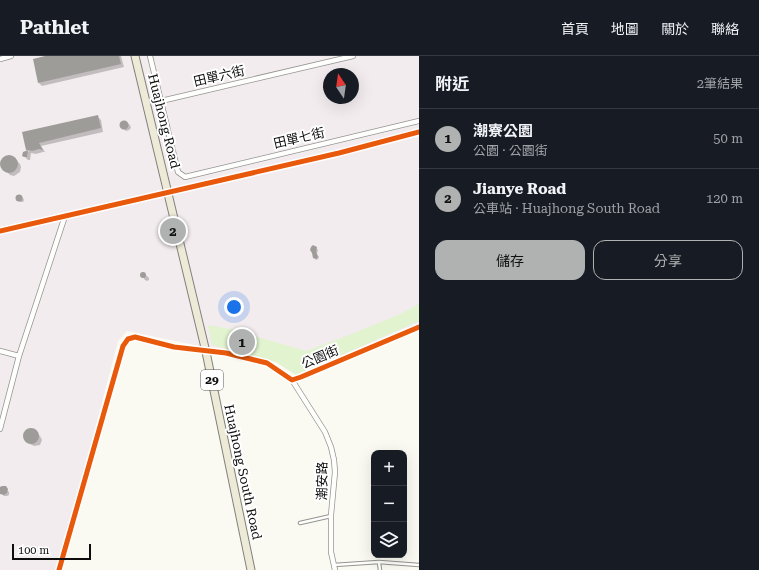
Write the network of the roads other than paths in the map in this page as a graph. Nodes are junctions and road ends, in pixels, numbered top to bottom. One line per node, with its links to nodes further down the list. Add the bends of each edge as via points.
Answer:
1 (11, 56): 5 (street)
2 (135, 56): 9 (main road, Huajhong Road / 29)
3 (150, 56): 6 (street)
4 (353, 56): 6 (street, 田單六街)
5 (0, 59)
6 (161, 101): 7 (street, 田單七街, via 178,172 185,177)
7 (419, 121)
8 (419, 132): 9 (street)
9 (168, 192): 10 (street); 14 (main road, Huajhong South Road / 29)
10 (65, 216): 11 (street); 15 (street)
11 (0, 231)
12 (419, 327): 16 (street, 公園街)
13 (0, 351): 15 (street)
14 (206, 352): 16 (street, 公園街, via 267,363); 23 (street, 公園街, via 135,337 128,339 123,346); 24 (main road, Huajhong South Road / 29)
15 (19, 356): 17 (street)
16 (292, 380): 18 (street, 潮安路, via 331,448 335,472)
17 (0, 429)
18 (331, 515): 19 (lane); 22 (street, 潮安路, via 331,552)
19 (300, 523)
20 (379, 562): 21 (lane); 22 (lane); 25 (lane)
21 (419, 565)
22 (335, 568)
23 (59, 570)
24 (251, 570)
25 (380, 570)

